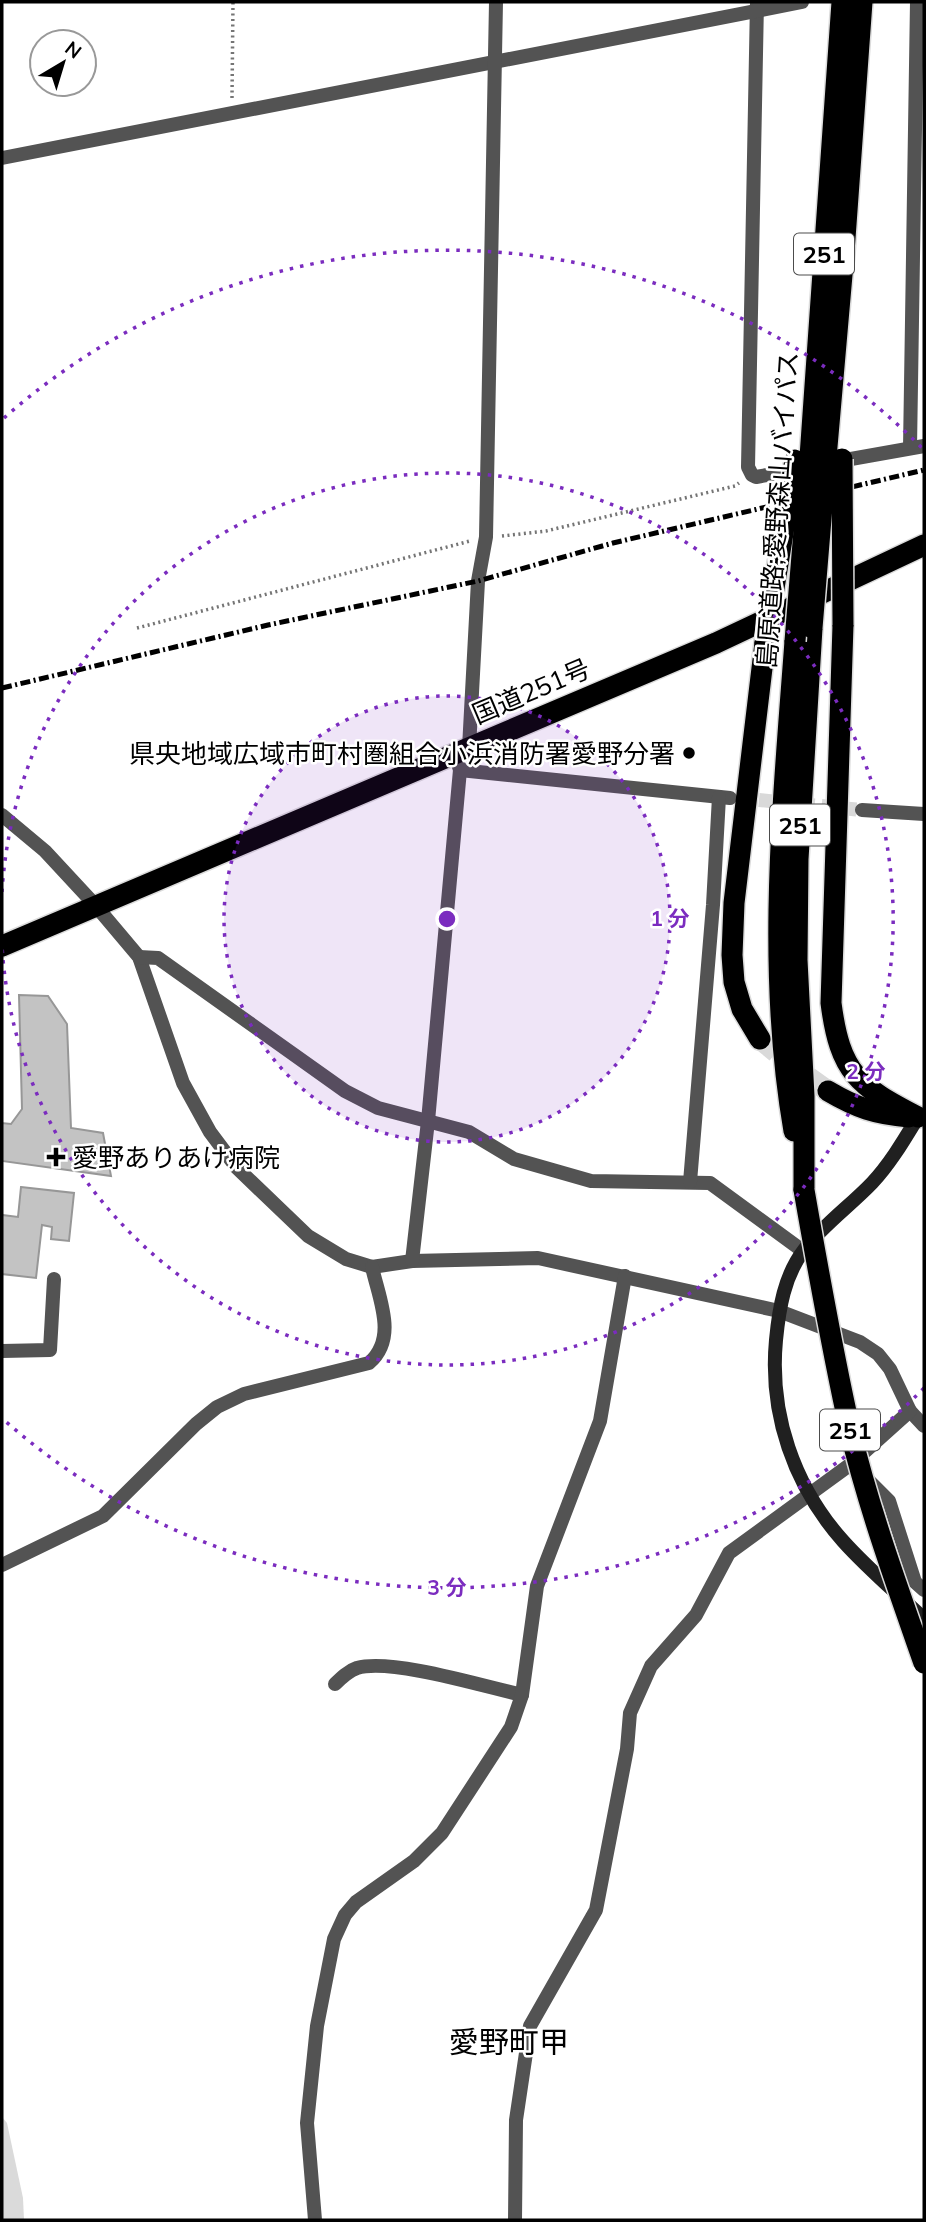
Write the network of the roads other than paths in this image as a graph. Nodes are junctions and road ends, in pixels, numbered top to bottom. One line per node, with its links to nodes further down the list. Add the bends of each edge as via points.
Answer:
1 (496, 2): 7 (street)
2 (802, 2): 6 (street)
3 (842, 2): 10 (highway, via 805,375)
4 (862, 2): 10 (highway, 251, via 845,252)
5 (917, 2): 9 (street, via 910,329)
6 (757, 5): 7 (street); 9 (street, via 748,467 756,477)
7 (496, 61): 8 (street); 12 (street, via 486,537)
8 (2, 158)
9 (917, 447)
10 (818, 458): 19 (highway, 島原道路;愛野森山バイパス / 251, bridge); 19 (highway, 島原道路;愛野森山バイパス / 251, bridge, via 795,641 779,860 779,959); 20 (highway, bridge, via 765,643 734,903 734,982 742,1009); 22 (highway, bridge, via 843,625 831,1003 835,1034 859,1081 876,1095)
11 (924, 545): 12 (highway, 国道251号)
12 (461, 757): 16 (highway, 国道251号); 23 (street); 24 (street, via 725,797)
13 (862, 810): 14 (street)
14 (924, 814)
15 (2, 815): 16 (street, via 45,851)
16 (96, 906): 17 (highway, 国道251号); 18 (street)
17 (2, 946)
18 (139, 957): 23 (street, via 158,958 345,1091 378,1108); 27 (street, via 183,1083 237,1168 308,1236 346,1259)
19 (791, 1022): 39 (highway, 251, bridge, via 788,1098 823,1305 851,1432 888,1562)
20 (760, 1039)
21 (828, 1091): 22 (highway, via 881,1115)
22 (922, 1113): 25 (street, via 874,1181)
23 (428, 1121): 24 (street, via 468,1132 514,1159 592,1181); 26 (street)
24 (690, 1182): 25 (street, via 710,1183)
25 (803, 1251): 30 (street, via 787,1281)
26 (412, 1261): 27 (street); 28 (street, via 538,1258)
27 (372, 1267): 36 (street, via 386,1329 384,1344 369,1363 244,1394 217,1407 103,1517)
28 (625, 1276): 30 (street); 41 (street, via 600,1421 537,1586)
29 (54, 1279): 31 (street, via 50,1350)
30 (779, 1311): 32 (street, via 860,1342 878,1354); 35 (street, via 776,1404 787,1449)
31 (2, 1351)
32 (910, 1410): 33 (street); 34 (street)
33 (924, 1426)
34 (851, 1464): 35 (street); 37 (street, via 889,1501 915,1582)
35 (808, 1494): 38 (street, via 842,1541); 43 (street, via 729,1553 696,1615 651,1666 630,1713 596,1909 530,2026 516,2120)
36 (2, 1565)
37 (924, 1590)
38 (924, 1619)
39 (924, 1663)
40 (335, 1684): 41 (street, via 353,1669 400,1667)
41 (522, 1695): 42 (street, via 502,1743 442,1833 414,1861 356,1902 334,1939 317,2026 307,2123)
42 (315, 2220)
43 (514, 2220)

